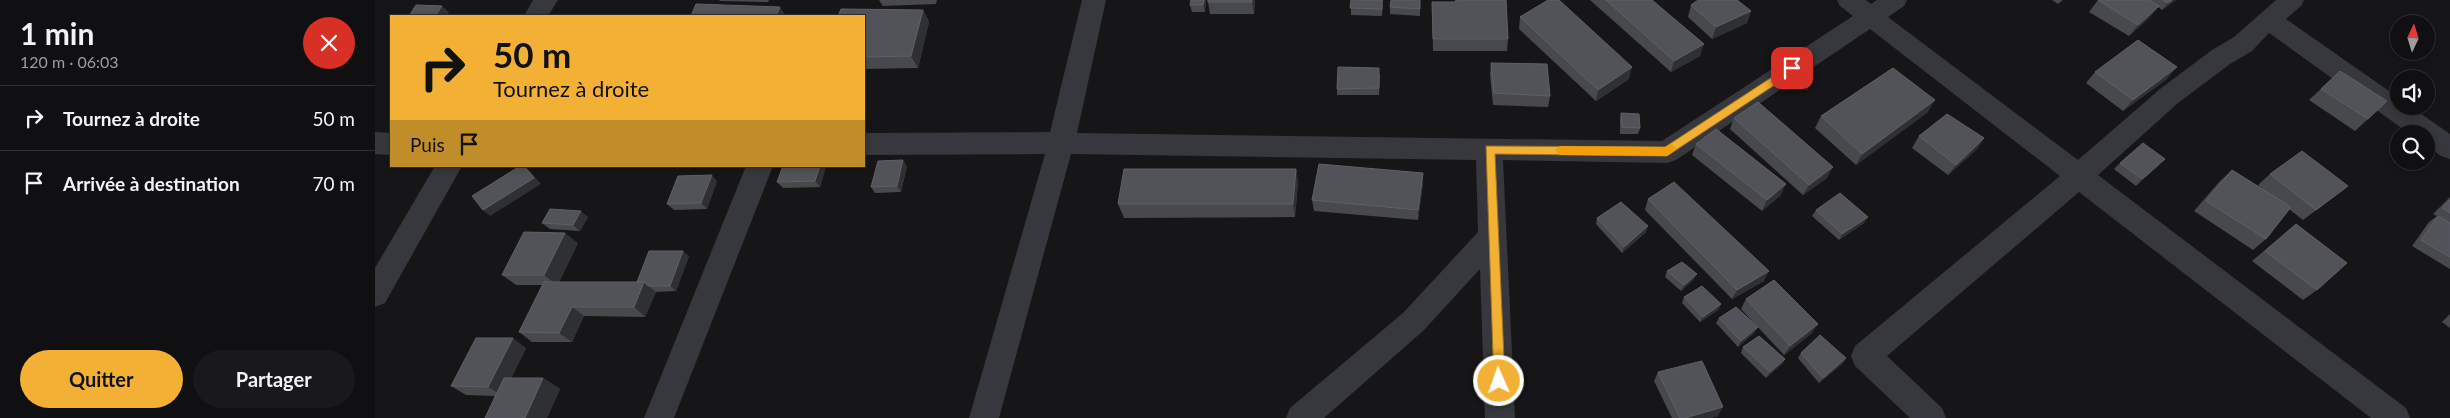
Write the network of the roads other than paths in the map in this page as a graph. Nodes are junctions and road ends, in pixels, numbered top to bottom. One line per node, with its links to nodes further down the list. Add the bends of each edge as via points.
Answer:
1 (545, 0): 6 (street)
2 (1094, 0): 10 (street)
3 (1849, 0): 7 (street)
4 (1895, 0): 7 (street)
5 (2292, 0): 8 (street)
6 (537, 15)
7 (1870, 16): 14 (street, via 1667,152); 17 (street)
8 (2269, 20): 13 (street); 17 (street, via 2243,44 2169,96)
9 (375, 143): 11 (street)
10 (1061, 143): 12 (street); 14 (street); 21 (street)
11 (390, 144)
12 (865, 144)
13 (2450, 148)
14 (1489, 149): 18 (street)
15 (448, 167): 19 (street)
16 (760, 167): 20 (street)
17 (2079, 176): 24 (street, via 1866,356); 25 (street)
18 (1493, 235): 22 (street, via 1413,322); 23 (street)
19 (375, 294)
20 (659, 418)
21 (983, 418)
22 (1301, 418)
23 (1500, 418)
24 (1931, 418)
25 (2395, 418)

